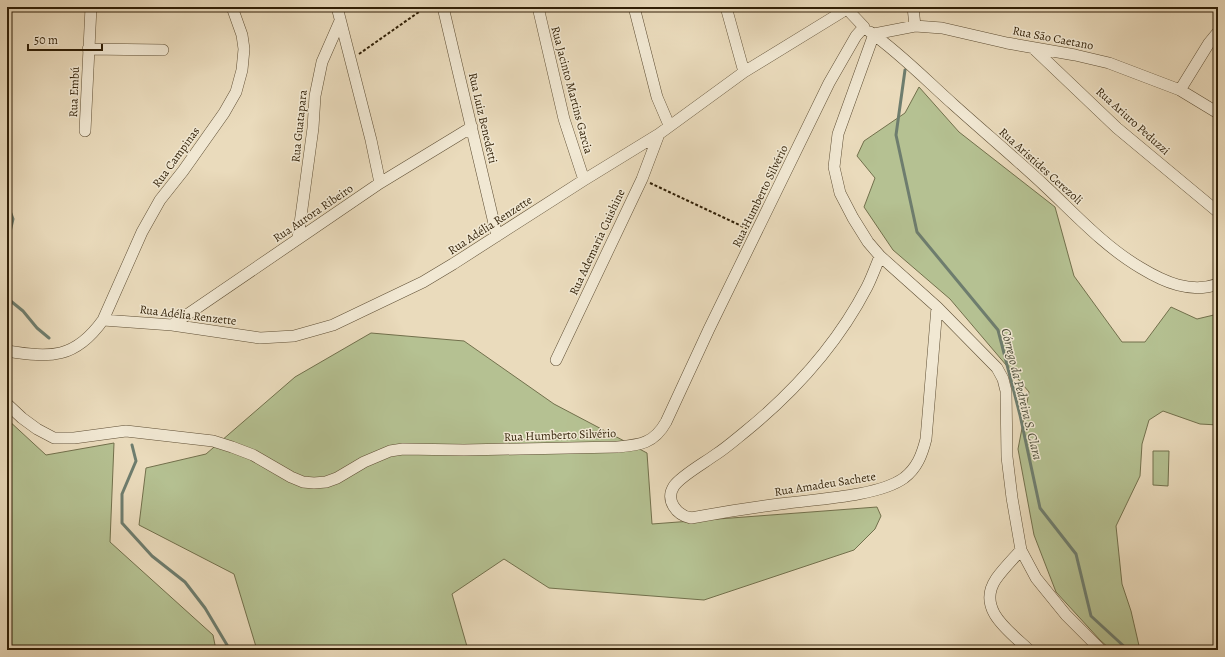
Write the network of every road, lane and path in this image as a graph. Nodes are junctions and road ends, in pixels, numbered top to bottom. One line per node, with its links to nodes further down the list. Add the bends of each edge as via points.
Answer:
1 (91, 7): 17 (street, Rua Embú)
2 (232, 7): 37 (street, Rua Campinas, via 244,49 236,92 183,172 160,200 142,232)
3 (337, 7): 11 (street)
4 (426, 7): 19 (path)
5 (443, 7): 24 (street, Rua Luiz Benedetti)
6 (538, 7): 28 (street, Rua Jacinto Martins Garcia, via 564,119)
7 (634, 7): 23 (street, via 657,97)
8 (726, 7): 20 (street)
9 (913, 7): 12 (street)
10 (849, 8): 13 (street); 20 (street, Rua Adélia Renzette)
11 (340, 21): 19 (street); 33 (street, Rua Guatapara, via 322,62 316,89 309,164)
12 (915, 26): 15 (street, Rua São Caetano); 16 (street, Rua São Caetano, via 942,28)
13 (864, 27): 15 (street, Rua Aristides Cerezoli); 31 (street, Rua Humberto Silvério, via 856,36 829,83)
14 (1218, 32): 21 (street)
15 (874, 34): 34 (street, via 838,134 834,167 840,193 868,242); 35 (street, Rua Aristides Cerezoli, via 1122,256 1170,282 1197,288)
16 (1032, 47): 21 (street, Rua São Caetano, via 1109,63); 30 (street, Rua Ariuro Peduzzi, via 1117,128)
17 (88, 50): 18 (street); 25 (street, Rua Embú)
18 (163, 50)
19 (350, 60): 29 (street)
20 (744, 72): 23 (street, Rua Adélia Renzette)
21 (1180, 90): 22 (street, Rua São Caetano)
22 (1218, 113)
23 (669, 125): 26 (street, Rua Adélia Renzette)
24 (472, 127): 29 (street, Rua Aurora Ribeiro); 32 (street, Rua Luiz Benedetti)
25 (85, 131)
26 (659, 134): 27 (street, Rua Ademaria Cuishine); 28 (street, Rua Adélia Renzette)
27 (642, 179): 31 (path); 40 (street, Rua Ademaria Cuishine)
28 (584, 180): 32 (street, Rua Adélia Renzette)
29 (380, 183): 33 (street, Rua Aurora Ribeiro)
30 (1218, 212)
31 (756, 233): 41 (street, Rua Humberto Silvério, via 664,426 642,444 617,447 403,449 390,451 364,462 337,478 314,483 290,477 253,455 213,441 126,431 54,438 22,418)
32 (497, 236): 38 (street, Rua Adélia Renzette, via 423,282 310,332 294,336 260,338)
33 (298, 238): 38 (street, Rua Aurora Ribeiro)
34 (880, 256): 36 (street); 36 (street, Rua Amadeu Sachete, via 858,303 829,347 806,375 768,413 717,454 680,479 671,495 673,506 678,513 690,518 836,497 876,490 894,484 910,473 922,454 926,439)
35 (1218, 284)
36 (937, 307): 42 (street, via 997,368 1003,379 1006,391 1007,456)
37 (102, 320): 38 (street, Rua Adélia Renzette); 39 (street, Rua Campinas, via 85,341 65,352 42,355)
38 (172, 325)
39 (7, 351)
40 (556, 360)
41 (7, 404)
42 (1021, 550): 43 (street, via 996,579 991,589 990,607); 44 (street, via 1036,578 1066,616)
43 (1029, 650)
44 (1100, 650)

